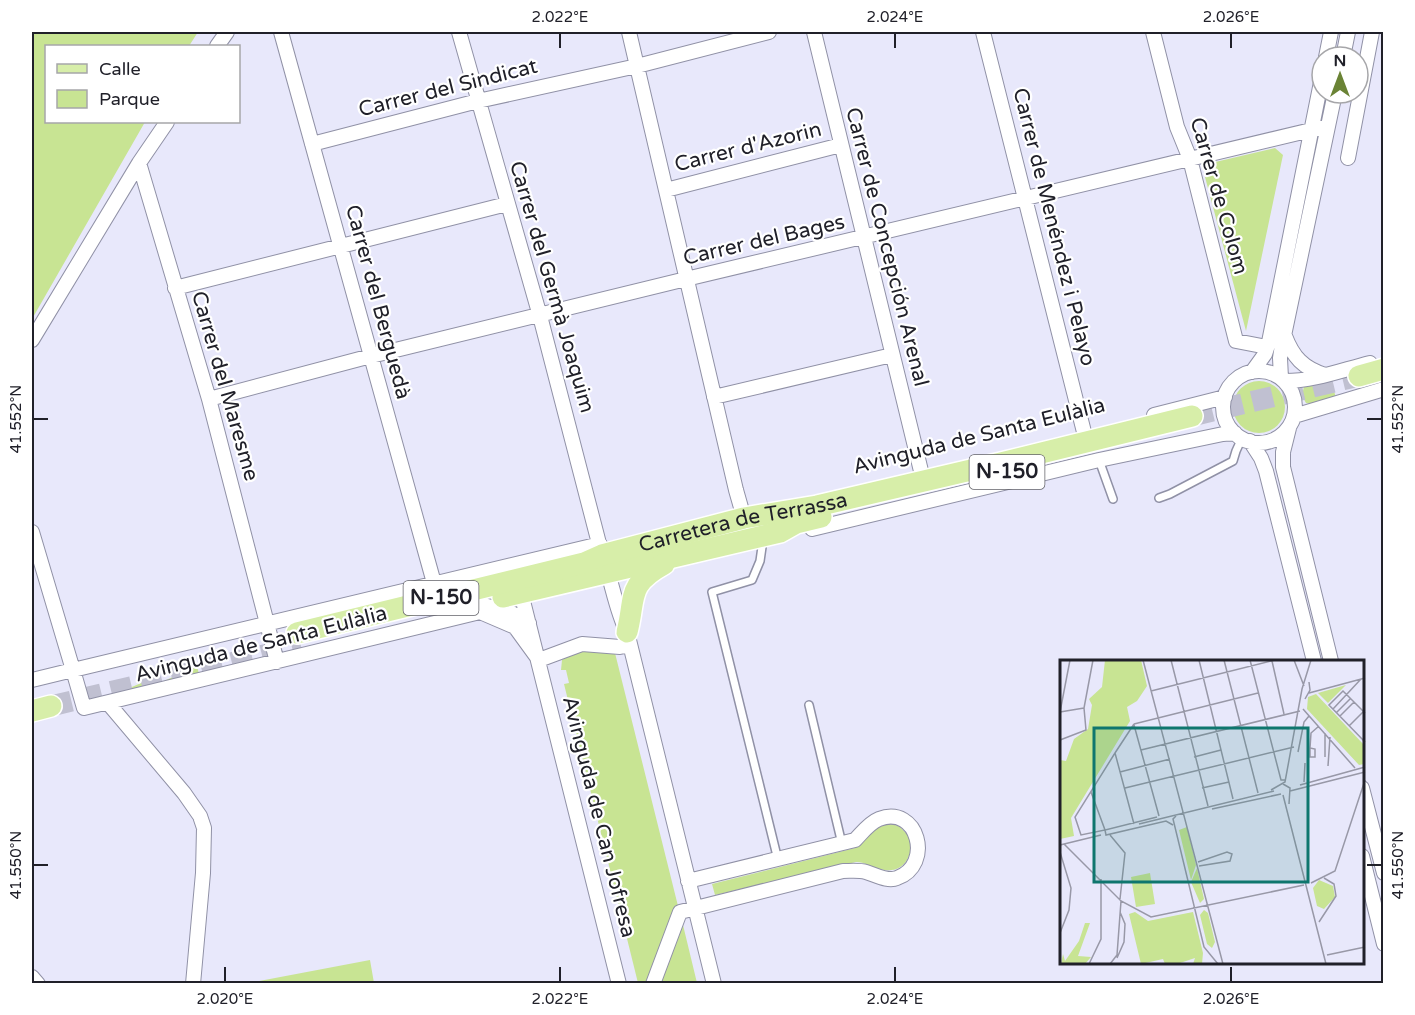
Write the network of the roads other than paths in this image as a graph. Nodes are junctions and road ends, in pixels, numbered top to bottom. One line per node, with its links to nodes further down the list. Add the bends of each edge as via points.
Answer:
1 (227, 32): 10 (street)
2 (281, 32): 18 (street, Carrer del Berguedà)
3 (459, 32): 12 (street, Carrer del Germà Joaquim)
4 (629, 32): 11 (street)
5 (768, 32): 11 (street, Carrer del Sindicat)
6 (814, 32): 19 (street, Carrer de Concepción Arenal)
7 (983, 32): 24 (street, Carrer de Menéndez i Pelayo)
8 (1154, 32): 21 (street, Carrer de Colom, via 1177,127)
9 (1371, 32): 20 (street)
10 (218, 45)
11 (637, 66): 12 (street, Carrer del Sindicat); 23 (street)
12 (478, 101): 18 (street, Carrer del Sindicat); 25 (street, Carrer del Germà Joaquim)
13 (1316, 105): 17 (street)
14 (1332, 105): 16 (street)
15 (166, 123): 22 (street)
16 (1328, 126): 17 (street, Carrer del Bages); 31 (street)
17 (1311, 129): 21 (street, Carrer del Bages); 33 (street)
18 (312, 144): 27 (street, Carrer del Berguedà)
19 (841, 145): 23 (street, Carrer d'Azorin); 26 (street, Carrer de Concepción Arenal)
20 (1348, 158)
21 (1190, 159): 24 (street, Carrer del Bages); 33 (street, Carrer de Colom, via 1236,341)
22 (139, 163): 29 (street, Carrer del Maresme); 32 (street)
23 (666, 190): 28 (street)
24 (1025, 200): 26 (street, Carrer del Bages); 47 (street, Carrer de Menéndez i Pelayo)
25 (507, 204): 27 (street); 30 (street, Carrer del Germà Joaquim)
26 (866, 238): 28 (street, Carrer del Bages); 34 (street, Carrer de Concepción Arenal)
27 (341, 247): 29 (street); 35 (street, Carrer del Berguedà)
28 (686, 279): 30 (street, Carrer del Bages); 44 (street)
29 (175, 288): 45 (street, Carrer del Maresme)
30 (540, 316): 35 (street, Carrer del Bages); 58 (street, Carrer del Germà Joaquim)
31 (1284, 336): 39 (street, via 1297,361); 40 (street, via 1280,358)
32 (32, 340)
33 (1267, 347): 38 (street)
34 (892, 355): 44 (street); 50 (street, Carrer de Concepción Arenal)
35 (371, 356): 45 (street, Carrer del Bages); 59 (street, Carrer del Berguedà)
36 (1383, 360): 39 (street)
37 (1383, 369): 41 (main road, via 1361,380)
38 (1252, 372): 40 (street, via 1266,372); 43 (street, via 1235,380)
39 (1325, 375): 40 (street)
40 (1283, 380): 46 (street, via 1295,401)
41 (1383, 380)
42 (1383, 389): 46 (street)
43 (1225, 397): 47 (street, Avinguda de Santa Eulàlia); 48 (street, via 1224,413 1230,427)
44 (714, 398): 53 (street)
45 (209, 399): 62 (street, Carrer del Maresme)
46 (1291, 422): 48 (street, via 1275,439 1258,442); 67 (street, via 1283,467)
47 (1084, 432): 50 (street, Avinguda de Santa Eulàlia)
48 (1242, 438): 49 (street, via 1223,434); 51 (lane, via 1233,461); 66 (street, via 1261,458 1266,471)
49 (1099, 460): 52 (lane); 54 (street, via 868,516 798,531)
50 (921, 471): 53 (street, Avinguda de Santa Eulàlia)
51 (1159, 498)
52 (1113, 499)
53 (744, 518): 54 (main road, Carretera de Terrassa / N-150, via 816,506 1193,422); 58 (main road, Carretera de Terrassa / N-150)
54 (780, 531): 57 (main road, Carretera de Terrassa / N-150)
55 (32, 532): 69 (street)
56 (762, 547): 75 (lane, via 752,580 712,591)
57 (679, 556): 58 (main road, Carretera de Terrassa / N-150); 64 (main road, via 646,574 636,588 630,606)
58 (595, 557): 59 (street, Avinguda de Santa Eulàlia); 60 (main road, Carretera de Terrassa / N-150); 61 (main road, Carretera de Terrassa / N-150, via 299,639); 64 (street)
59 (434, 584): 62 (street, Avinguda de Santa Eulàlia)
60 (524, 592): 61 (main road, Carretera de Terrassa / N-150); 63 (street, Avinguda de Can Jofresa)
61 (476, 603): 63 (street, via 510,612)
62 (266, 623): 68 (street); 69 (street, Avinguda de Santa Eulàlia)
63 (529, 623): 65 (street, Avinguda de Can Jofresa)
64 (629, 639): 65 (street, via 620,647 582,644); 78 (street)
65 (539, 660): 68 (street, Avinguda de Santa Eulàlia, via 515,627 480,612); 84 (street, Avinguda de Can Jofresa)
66 (1314, 660)
67 (1331, 660)
68 (277, 662): 71 (street, Avinguda de Santa Eulàlia)
69 (73, 670): 70 (street, Avinguda de Santa Eulàlia); 71 (street, Avinguda de Santa Eulàlia, via 84,708)
70 (32, 680)
71 (108, 703): 83 (street, via 184,793 204,828)
72 (809, 705): 74 (lane)
73 (1364, 796): 77 (street)
74 (843, 844): 75 (street); 79 (street, via 855,840 878,819 888,817 910,825 916,832 918,847 913,866 897,878 843,871)
75 (778, 860): 78 (street)
76 (1364, 864): 80 (street)
77 (1383, 873)
78 (688, 882): 79 (street)
79 (695, 908): 85 (street, Avinguda de Can Jofresa, via 680,912); 86 (street)
80 (1383, 944)
81 (32, 977): 82 (street)
82 (38, 984)
83 (193, 984)
84 (620, 984)
85 (653, 984)
86 (714, 984)

